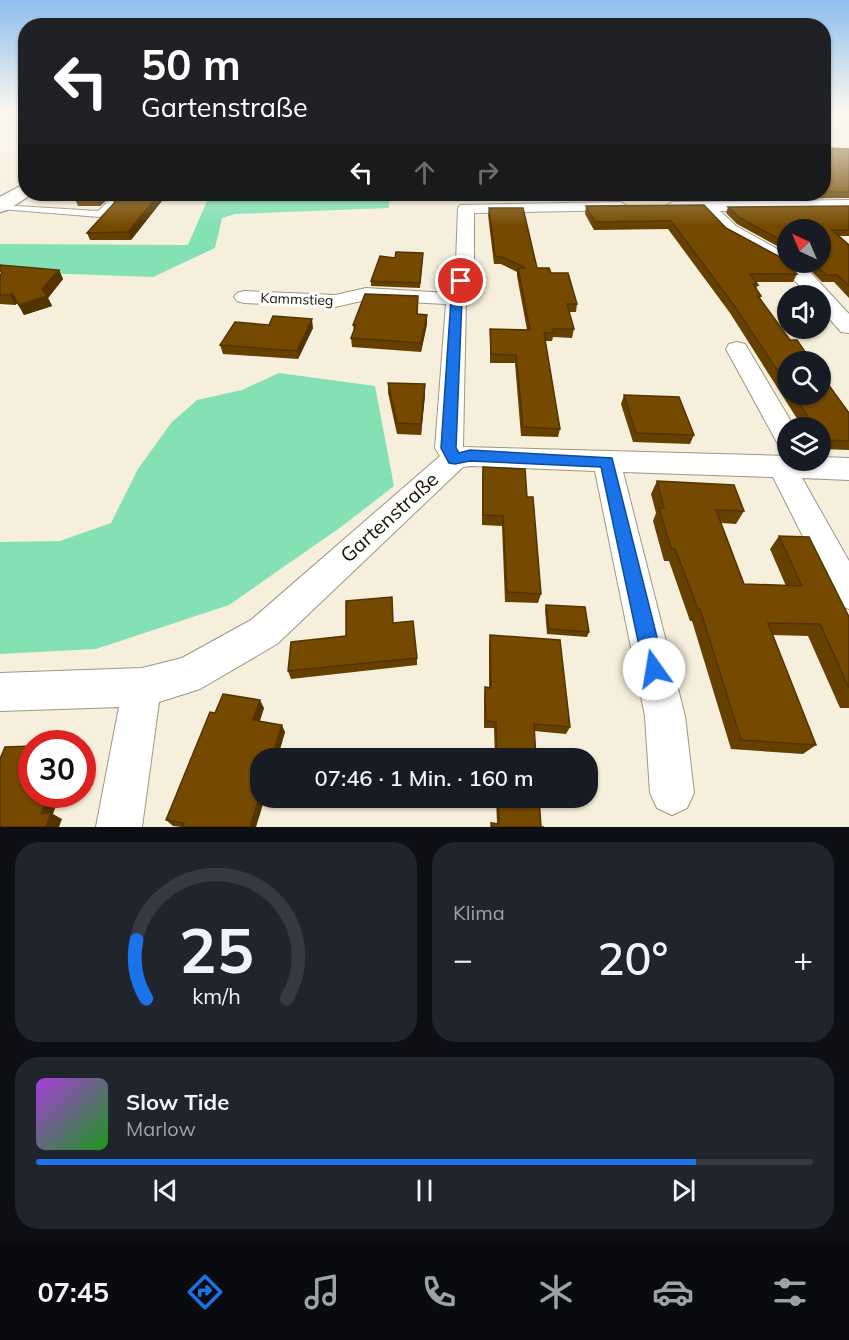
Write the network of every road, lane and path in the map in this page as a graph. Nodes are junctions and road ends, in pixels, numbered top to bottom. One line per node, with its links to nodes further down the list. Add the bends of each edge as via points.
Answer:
1 (18, 195): 4 (main road)
2 (113, 201): 4 (lane, via 100,214)
3 (849, 206): 7 (street)
4 (0, 207)
5 (637, 207): 9 (street, via 466,208 465,263)
6 (661, 207): 7 (street)
7 (707, 207): 10 (street, via 730,230 785,261 803,276)
8 (244, 297): 9 (street, Kammstieg, via 335,301 366,294)
9 (456, 299): 14 (street, via 449,448)
10 (849, 327)
11 (737, 349): 12 (street)
12 (777, 425)
13 (777, 458): 15 (street)
14 (455, 459): 15 (street, via 470,456); 20 (street, Gartenstraße, via 264,632 187,676)
15 (607, 462): 22 (street, via 665,716)
16 (831, 465): 17 (street)
17 (849, 469)
18 (799, 471): 19 (street)
19 (849, 593)
20 (142, 687): 21 (street, Gartenstraße); 23 (street)
21 (0, 692)
22 (672, 793)
23 (119, 827)

